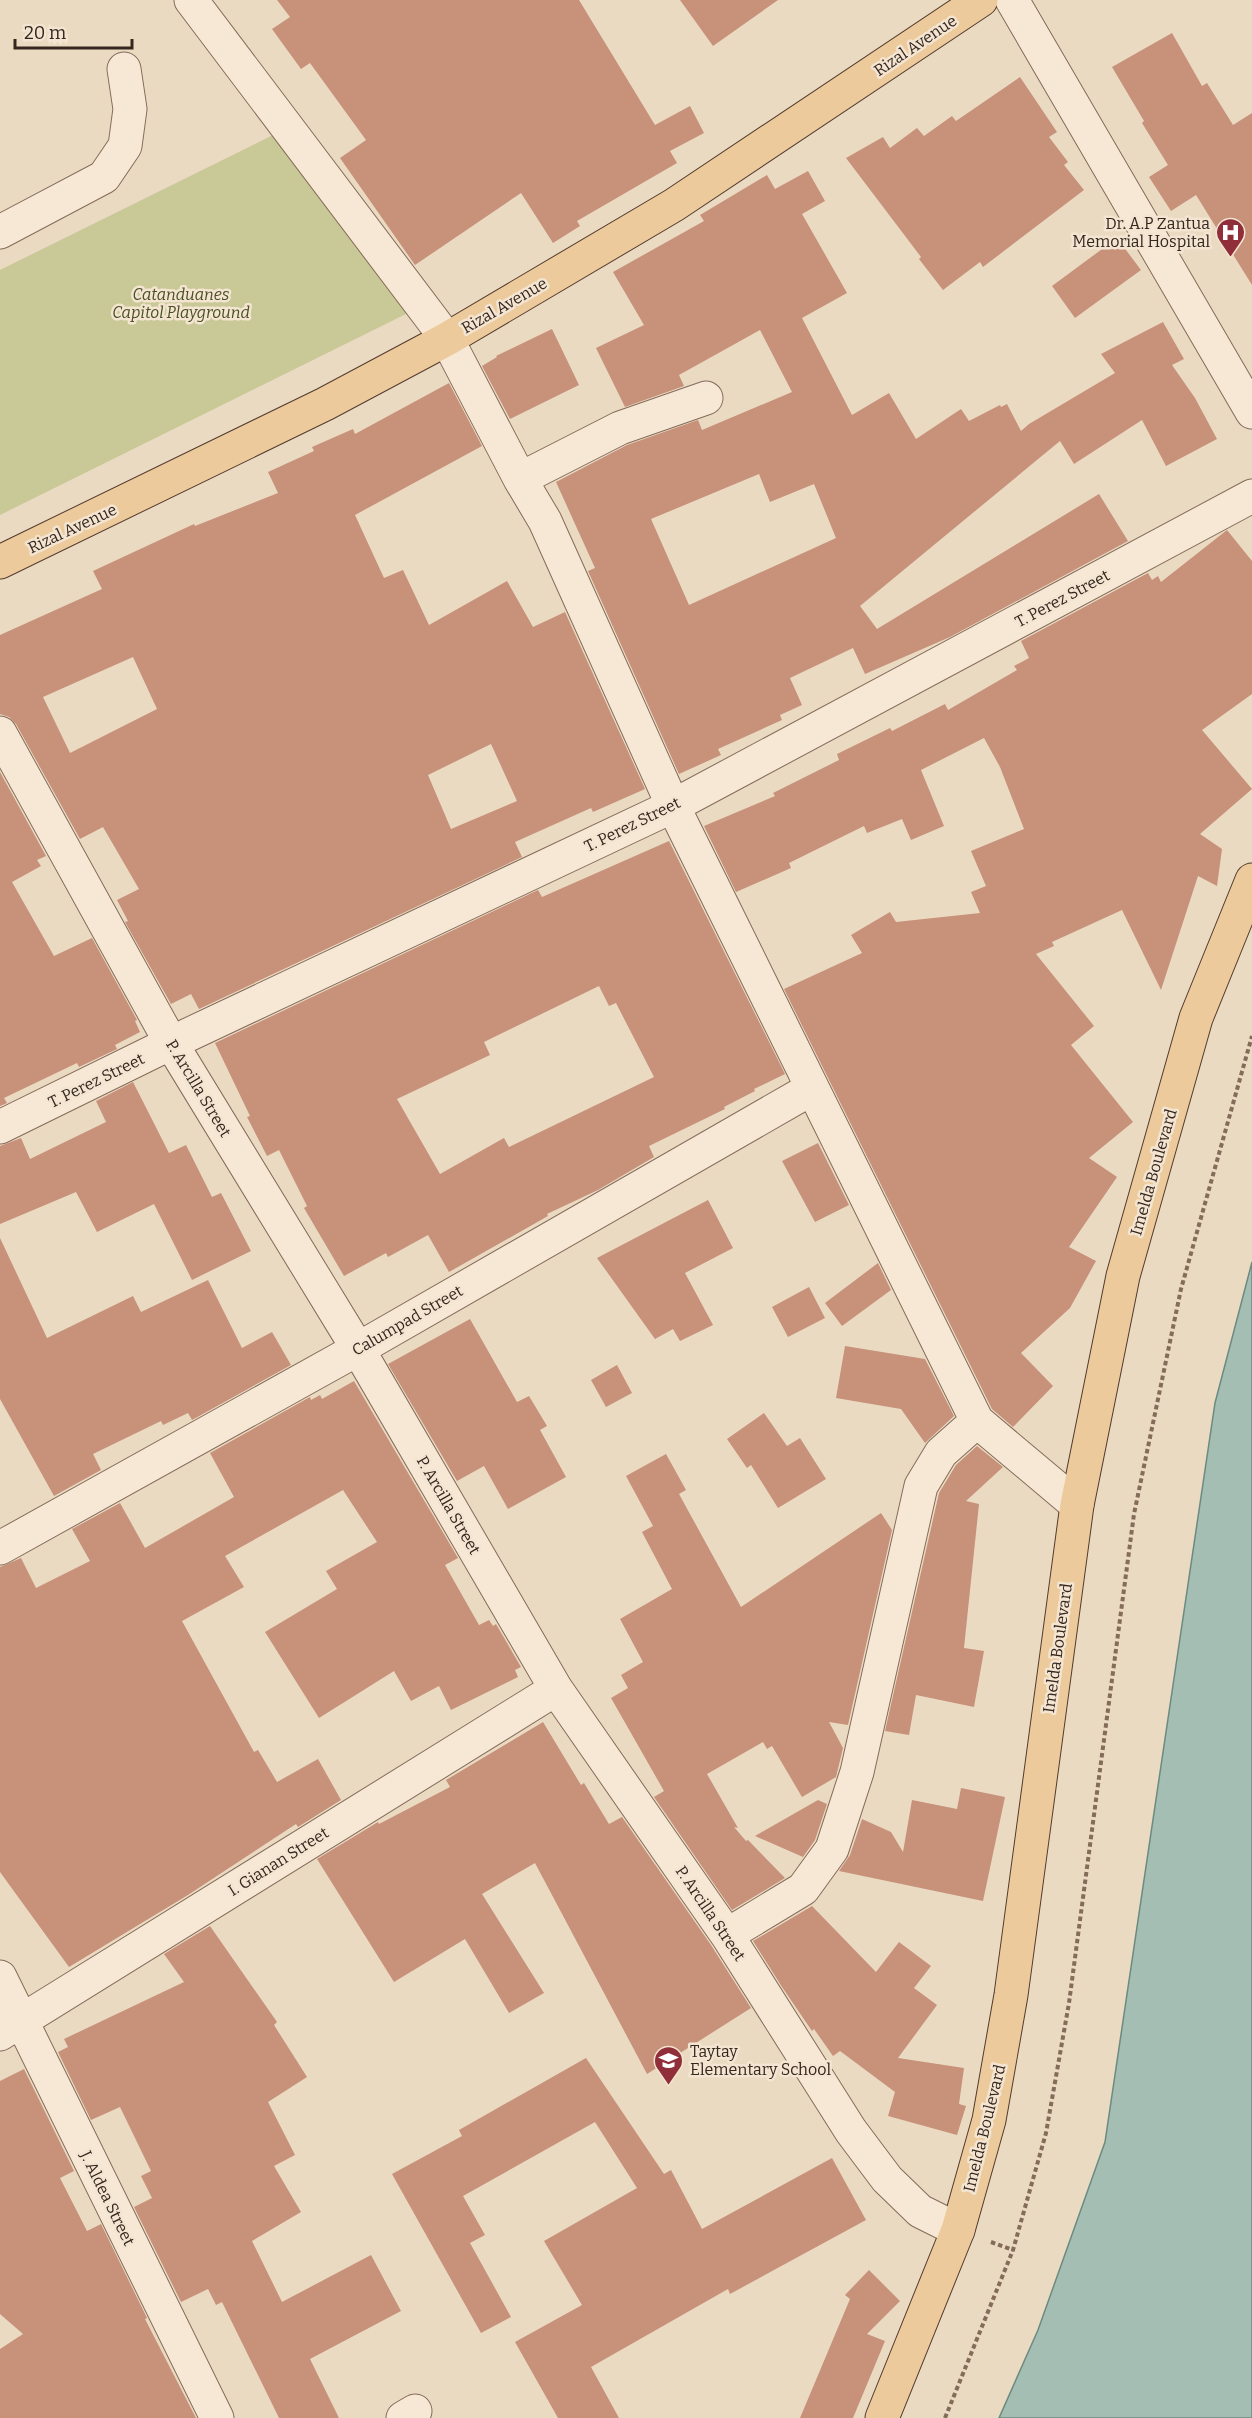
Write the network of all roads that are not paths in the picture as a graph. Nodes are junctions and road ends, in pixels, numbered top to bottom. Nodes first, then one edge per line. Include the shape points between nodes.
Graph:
1 (191, 0) edge
2 (981, 0) edge
3 (1012, 0) edge
4 (124, 69) dead end
5 (0, 232) edge
6 (447, 339) junction
7 (706, 398) dead end
8 (1252, 412) edge
9 (520, 479) junction
10 (1252, 496) edge
11 (0, 562) edge
12 (0, 733) edge
13 (673, 806) junction
14 (1252, 880) edge
15 (171, 1043) junction
16 (811, 1089) junction
17 (0, 1127) edge
18 (358, 1348) junction
19 (977, 1421) junction
20 (1077, 1505) junction
21 (0, 1548) edge
22 (556, 1689) junction
23 (727, 1935) junction
24 (0, 1977) edge
25 (10, 2028) edge
26 (958, 2230) junction
27 (217, 2418) edge
28 (882, 2418) edge

1 - 6 street
2 - 6 main road, Rizal Avenue via 674,205
3 - 8 street
4 - 5 street via 130,109 125,147 104,177
6 - 9 street
6 - 11 main road, Rizal Avenue via 325,404
7 - 9 street via 620,428
9 - 13 street via 545,521
10 - 13 street, T. Perez Street
12 - 15 street, P. Arcilla Street
13 - 15 street, T. Perez Street
13 - 16 street
14 - 20 main road, Imelda Boulevard via 1196,1018 1158,1152 1124,1276
15 - 17 street, T. Perez Street
15 - 18 street, P. Arcilla Street
16 - 18 street, Calumpad Street
16 - 19 street
18 - 21 street, Calumpad Street
18 - 22 street, P. Arcilla Street
19 - 20 street
19 - 23 street via 941,1453 921,1486 857,1772 832,1849 803,1890
20 - 26 main road, Imelda Boulevard via 1001,2059 989,2120
22 - 23 street, P. Arcilla Street
22 - 25 street, I. Gianan Street
23 - 26 street, P. Arcilla Street via 851,2131 887,2179 920,2211
24 - 25 street, J. Aldea Street
25 - 27 street, J. Aldea Street
26 - 28 main road, Imelda Boulevard

